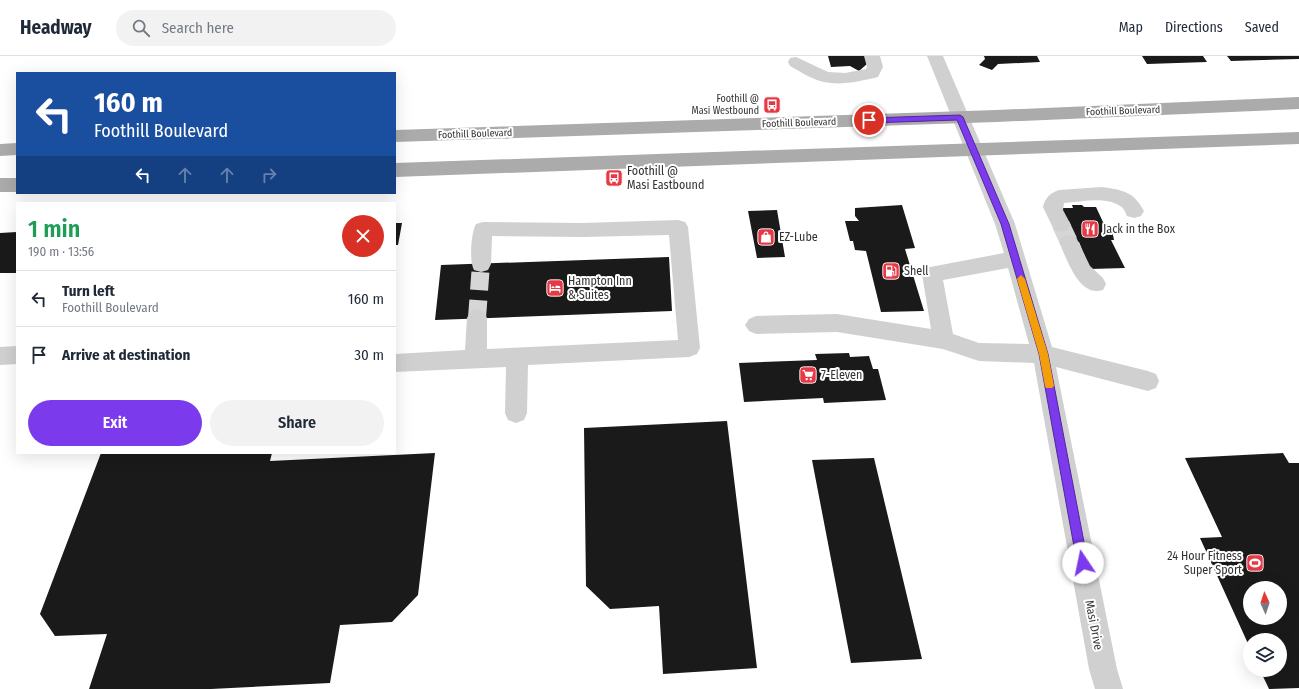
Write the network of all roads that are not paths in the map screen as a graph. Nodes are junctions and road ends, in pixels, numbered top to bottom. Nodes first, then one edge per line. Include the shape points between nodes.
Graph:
1 (872, 56) edge
2 (935, 56) edge
3 (796, 62) dead end
4 (1299, 103) edge
5 (960, 117) junction
6 (396, 136) edge
7 (1299, 138) edge
8 (16, 149) edge
9 (0, 150) edge
10 (974, 150) junction
11 (396, 170) edge
12 (16, 185) edge
13 (0, 186) edge
14 (1134, 210) dead end
15 (1060, 225) tunnel mouth
16 (1069, 242) tunnel mouth
17 (1015, 259) junction
18 (481, 264) tunnel mouth
19 (1096, 284) dead end
20 (477, 318) tunnel mouth
21 (756, 325) dead end
22 (943, 340) junction
23 (1043, 354) junction
24 (16, 355) edge
25 (0, 356) edge
26 (517, 357) junction
27 (476, 359) junction
28 (396, 363) edge
29 (1148, 381) dead end
30 (516, 413) dead end
31 (1109, 689) edge

1 - 3 street via 875,67 872,73 835,78 820,76
2 - 5 street, Masi Drive
4 - 5 main road, Foothill Boulevard
5 - 6 main road, Foothill Boulevard
5 - 10 street, Masi Drive
7 - 10 main road
8 - 9 main road
10 - 11 main road
10 - 17 street, Masi Drive via 1005,224
12 - 13 main road
14 - 15 street via 1128,201 1106,194 1059,197 1053,202 1052,207
16 - 19 street via 1082,271
17 - 22 street via 932,274
17 - 23 street, Masi Drive
18 - 26 street via 483,229 582,230 678,227 690,348
20 - 27 street
21 - 22 street via 837,324
22 - 23 street via 979,352
23 - 29 street
23 - 31 street, Masi Drive via 1103,669
24 - 25 street
26 - 27 street
26 - 30 street
27 - 28 street

